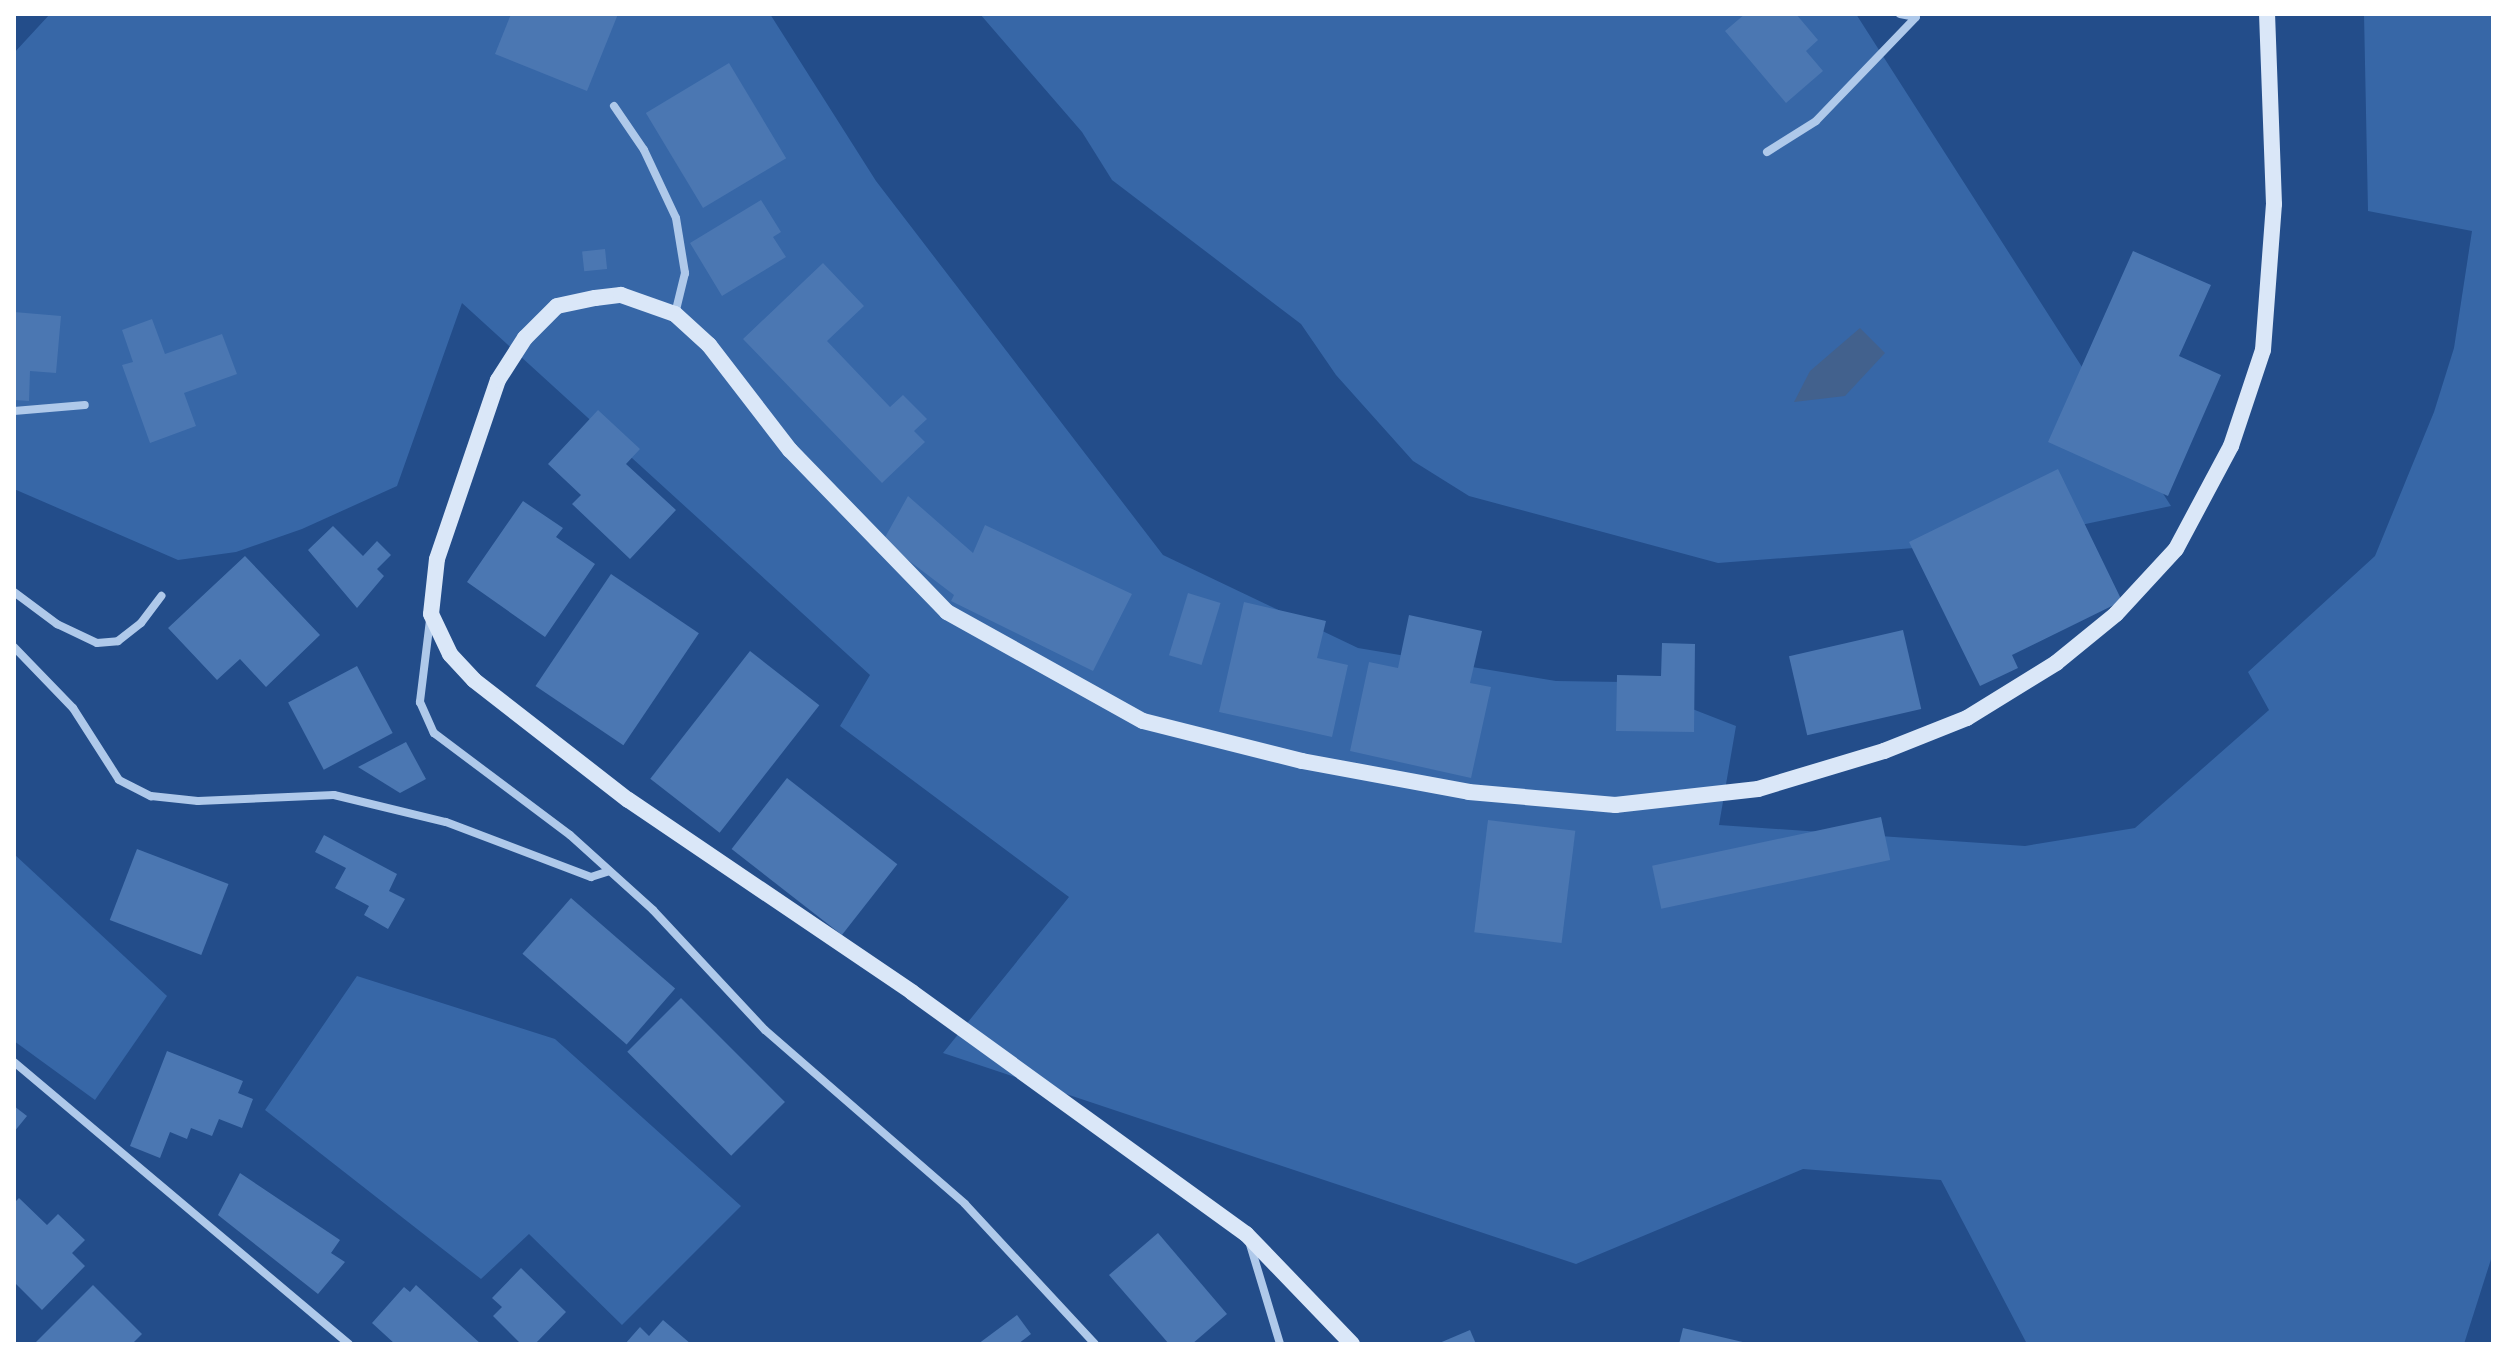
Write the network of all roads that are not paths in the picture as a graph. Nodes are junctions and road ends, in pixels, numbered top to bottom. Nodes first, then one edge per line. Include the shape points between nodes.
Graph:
1 (1900, 14) edge
2 (2267, 14) edge
3 (1918, 15) edge
4 (614, 106) dead end
5 (1767, 152) dead end
6 (675, 314) junction
7 (85, 405) dead end
8 (14, 411) edge
9 (14, 592) edge
10 (161, 596) dead end
11 (431, 614) junction
12 (14, 647) edge
13 (609, 871) junction
14 (14, 1062) edge
15 (1246, 1234) junction
16 (349, 1344) edge
17 (1095, 1344) edge
18 (1280, 1344) edge
19 (1352, 1344) edge

1 - 3 street
2 - 6 street via 2274,204 2263,350 2231,446 2176,549 2116,614 2056,663 1967,718 1884,751 1758,789 1615,805 1469,792 1302,761 1143,721 947,612 790,450 709,345
3 - 5 street via 1816,121
4 - 6 street via 644,150 676,218 685,273
6 - 11 street via 621,295 595,298 557,306 525,338 498,380 454,498 437,559
7 - 8 street
9 - 10 street via 57,624 97,643 118,641
11 - 13 street via 420,702 434,733
11 - 15 street via 450,654 474,680 628,800 949,1018
12 - 13 street via 73,708 119,780 151,796 198,801 334,795 446,822 591,877
13 - 17 street via 765,1030 965,1204
14 - 16 street
15 - 18 street
15 - 19 street

